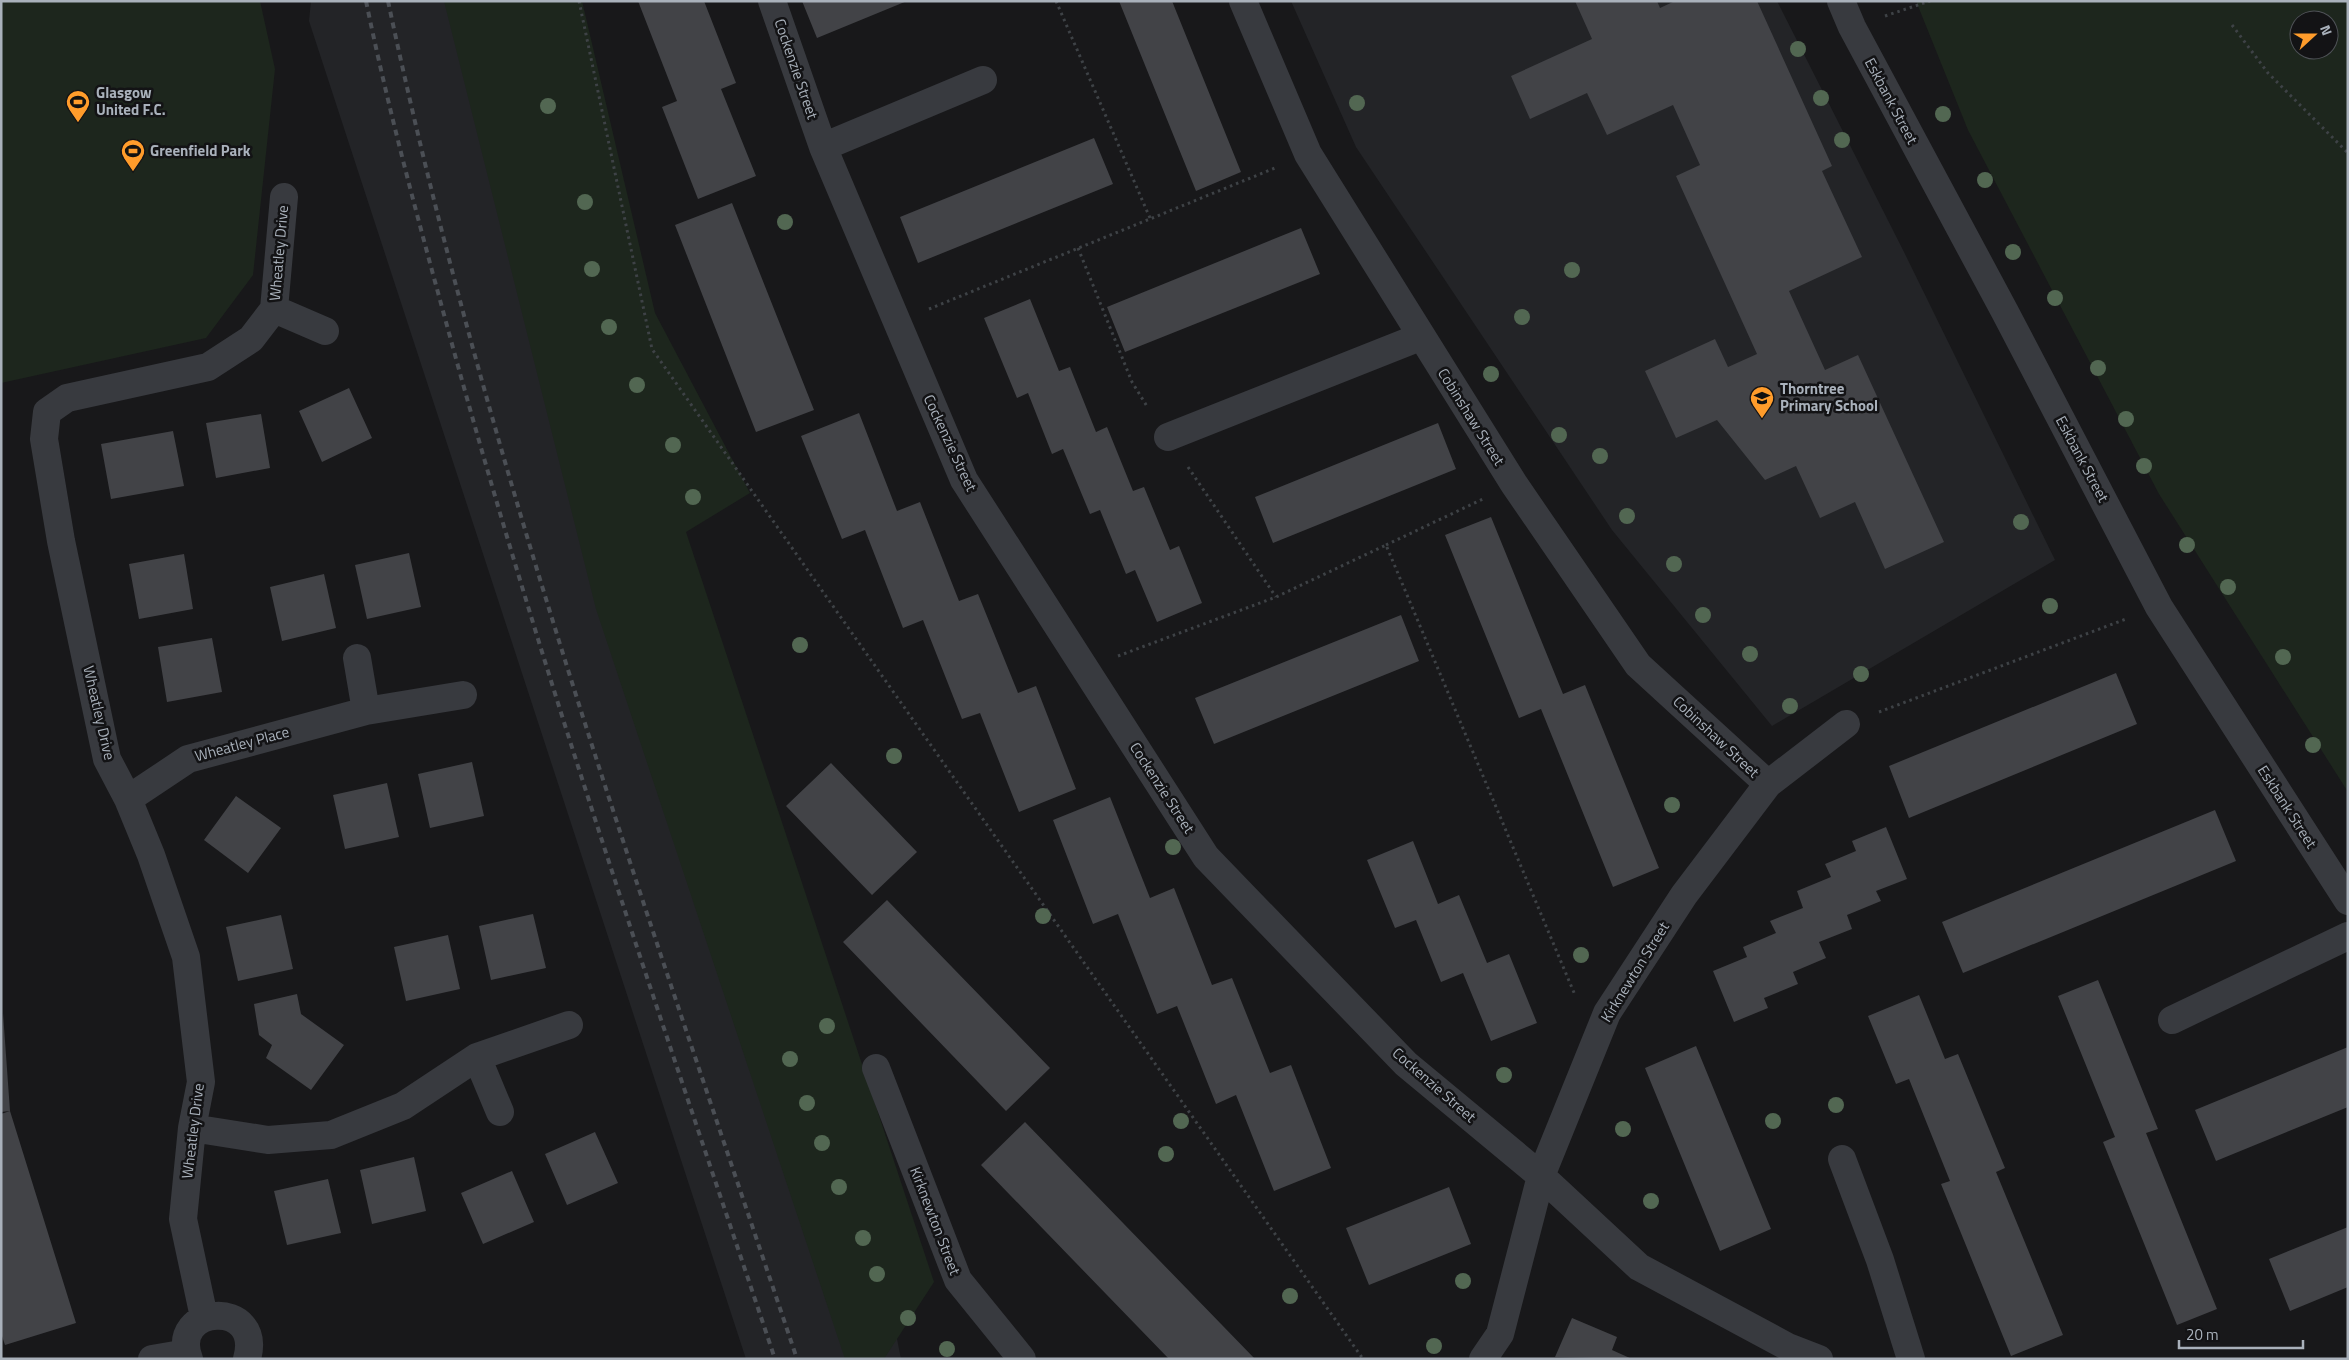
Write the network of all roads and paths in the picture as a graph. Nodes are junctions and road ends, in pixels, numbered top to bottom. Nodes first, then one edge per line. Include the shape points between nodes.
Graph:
1 (580, 1) edge
2 (772, 1) edge
3 (1056, 1) edge
4 (1243, 1) edge
5 (1841, 1) edge
6 (1930, 1) edge
7 (2232, 25) dead end
8 (1852, 27) junction
9 (983, 80) dead end
10 (823, 147) junction
11 (2348, 153) edge
12 (1308, 154) junction
13 (284, 197) dead end
14 (1150, 218) junction
15 (274, 309) junction
16 (897, 322) junction
17 (324, 331) dead end
18 (1420, 337) junction
19 (1168, 437) dead end
20 (1514, 484) junction
21 (1386, 545) junction
22 (2159, 607) junction
23 (357, 658) dead end
24 (1085, 668) junction
25 (463, 695) dead end
26 (366, 711) junction
27 (1846, 724) joint
28 (1768, 784) junction
29 (128, 799) junction
30 (2348, 901) edge
31 (2348, 936) edge
32 (2172, 1020) dead end
33 (569, 1024) dead end
34 (1595, 1042) junction
35 (477, 1057) junction
36 (876, 1068) dead end
37 (500, 1112) dead end
38 (192, 1128) junction
39 (1842, 1159) dead end
40 (1541, 1176) junction
41 (204, 1317) junction
42 (188, 1356) edge
43 (152, 1359) edge
44 (247, 1359) edge
45 (1022, 1359) edge
46 (1363, 1359) edge
47 (1484, 1359) edge
48 (1819, 1359) edge
49 (1912, 1359) edge

1 - 46 path via 652,349
2 - 10 street, Cockenzie Street
3 - 14 path
4 - 12 street, Cobinshaw Street
5 - 8 street, Eskbank Street
6 - 8 path
7 - 11 path via 2268,73
8 - 22 street, Eskbank Street via 2010,320
9 - 10 street
10 - 16 street, Cockenzie Street
12 - 14 path
12 - 18 street, Cobinshaw Street
13 - 15 street, Wheatley Drive
14 - 16 path
15 - 17 street, Wheatley Drive
15 - 29 street, Wheatley Drive via 251,339 208,367 67,398 47,412 44,439 61,541 107,759
16 - 24 street, Cockenzie Street via 964,480
18 - 19 street
18 - 20 street, Cobinshaw Street
20 - 21 path
20 - 28 street, Cobinshaw Street via 1638,665
21 - 24 path via 1276,597
21 - 34 path
22 - 27 path
22 - 30 street, Eskbank Street
23 - 26 street
24 - 40 street, Cockenzie Street via 1206,857 1406,1064
25 - 26 street, Wheatley Place
26 - 29 street, Wheatley Place via 188,758
27 - 28 street, Kirknewton Street
28 - 34 street, Kirknewton Street via 1684,895 1607,1013
29 - 38 street, Wheatley Drive via 186,957 201,1082
31 - 32 street
33 - 35 street
34 - 40 street, Kirknewton Street
35 - 37 street
35 - 38 street via 403,1106 331,1135 268,1140
36 - 45 street, Kirknewton Street via 958,1280
38 - 41 street, Wheatley Drive via 183,1219
39 - 49 street via 1880,1260
40 - 47 street, Kirknewton Street via 1500,1334
40 - 48 street, Cockenzie Street via 1639,1267 1788,1347
41 - 42 street via 190,1332 186,1342
41 - 44 street via 226,1315 236,1320 248,1338 250,1349
42 - 43 street

